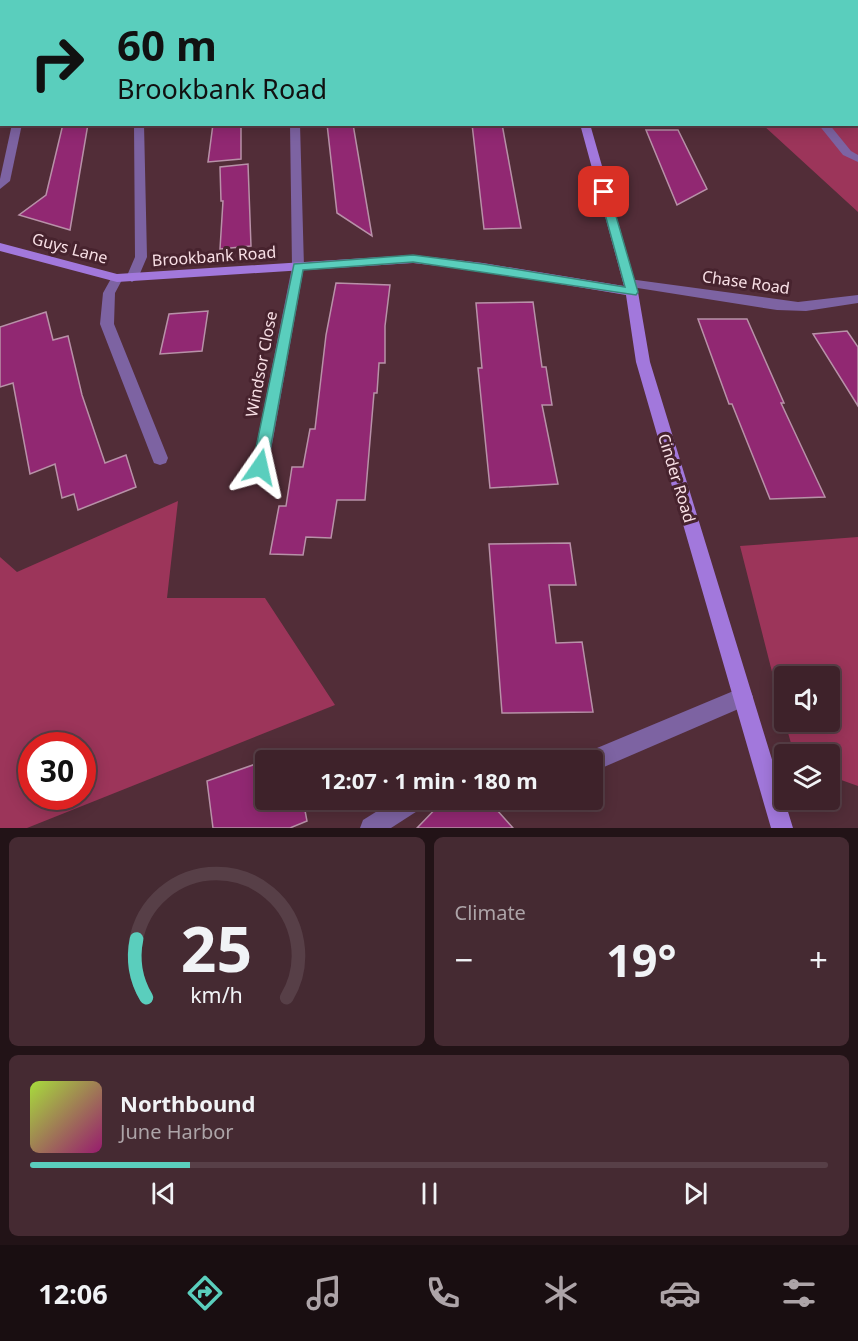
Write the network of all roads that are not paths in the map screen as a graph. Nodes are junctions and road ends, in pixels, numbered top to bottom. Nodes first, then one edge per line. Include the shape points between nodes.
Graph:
1 (17, 126) edge
2 (139, 126) edge
3 (295, 126) edge
4 (586, 126) edge
5 (825, 126) edge
6 (858, 159) edge
7 (0, 186) edge
8 (0, 247) edge
9 (298, 267) junction
10 (124, 278) junction
11 (631, 288) junction
12 (858, 299) edge
13 (160, 458) dead end
14 (260, 467) dead end
15 (743, 698) junction
16 (603, 756) edge
17 (399, 810) edge
18 (371, 828) edge
19 (782, 828) edge

1 - 7 street via 5,181
2 - 10 street, Brookbank Road via 141,257
3 - 9 street, Windsor Close
4 - 11 main road, Cinder Road
5 - 6 street via 847,153
8 - 10 main road, Guys Lane
9 - 10 main road, Brookbank Road
9 - 11 main road, Brookbank Road via 413,259
9 - 14 street, Windsor Close
10 - 13 street via 109,293 107,324
11 - 12 street, Chase Road via 662,284 728,299 800,307
11 - 15 main road, Cinder Road via 642,362
15 - 16 street
15 - 19 main road, Cinder Road
17 - 18 street

